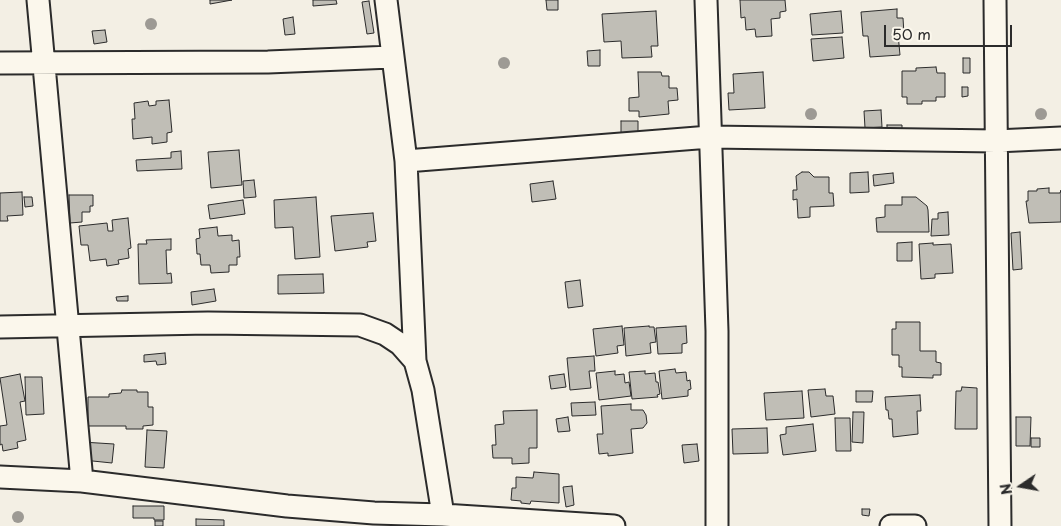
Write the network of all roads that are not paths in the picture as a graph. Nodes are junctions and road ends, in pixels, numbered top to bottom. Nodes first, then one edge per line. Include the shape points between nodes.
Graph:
1 (38, 0) edge
2 (386, 0) edge
3 (706, 0) edge
4 (995, 0) edge
5 (392, 57) junction
6 (43, 62) junction
7 (0, 63) edge
8 (710, 137) junction
9 (1061, 138) edge
10 (996, 141) junction
11 (406, 162) junction
12 (67, 326) junction
13 (0, 327) edge
14 (416, 361) junction
15 (0, 477) edge
16 (82, 481) junction
17 (443, 515) junction
18 (614, 526) edge
19 (717, 526) edge
20 (891, 526) edge
21 (915, 526) edge
22 (1000, 526) edge

1 - 6 street
2 - 5 street
3 - 8 street
4 - 10 street
5 - 6 street via 268,62
5 - 11 street
6 - 7 street
6 - 12 street
8 - 10 street
8 - 11 street
8 - 19 street via 717,331
9 - 10 street
10 - 22 street
11 - 14 street
12 - 13 street
12 - 14 street via 208,323 360,326 386,334
12 - 16 street
14 - 17 street
15 - 16 street
16 - 17 street via 287,506
17 - 18 street
20 - 21 street

